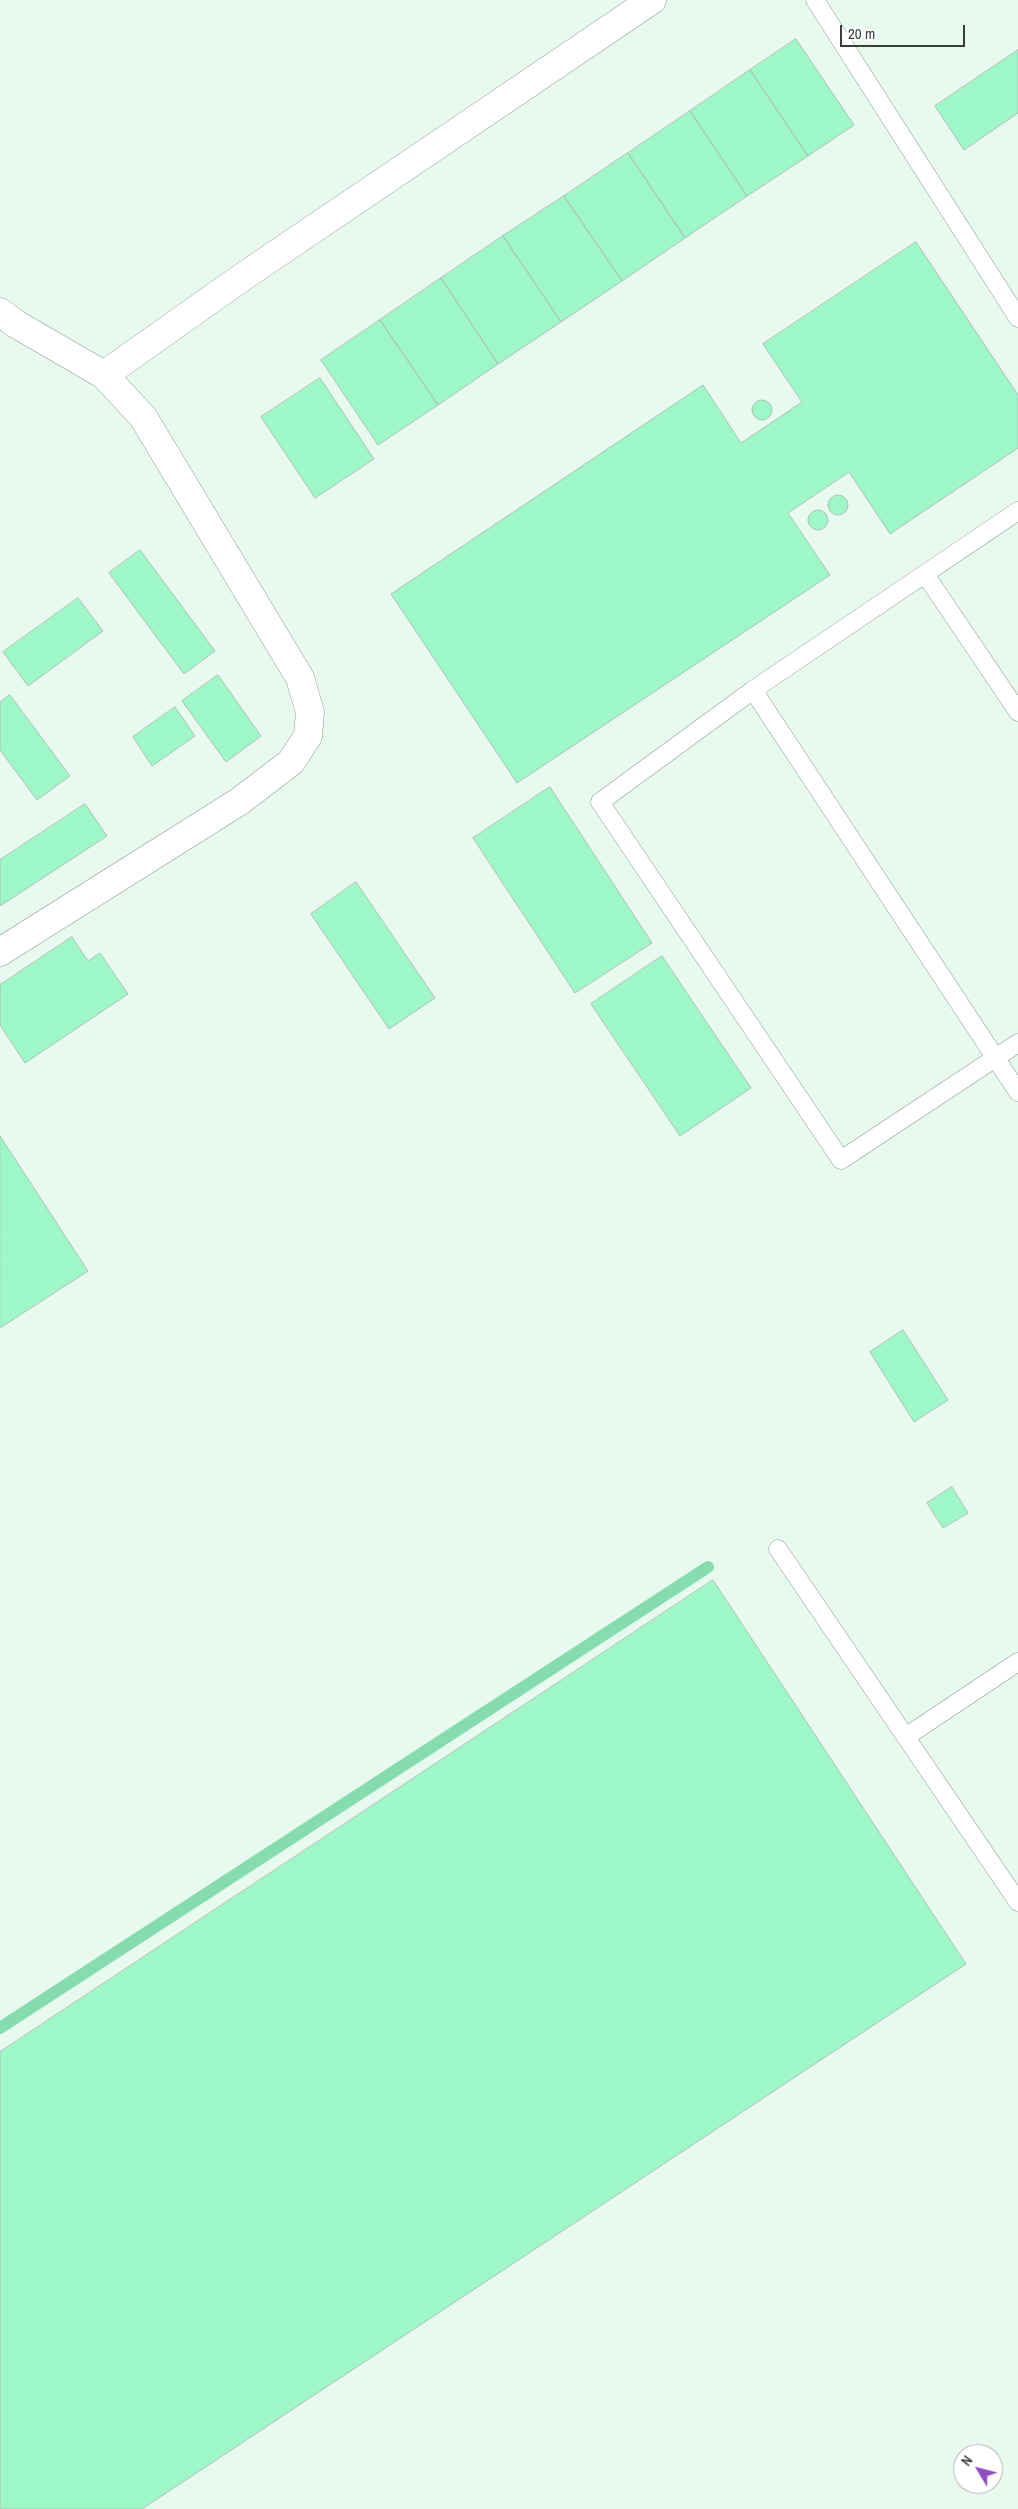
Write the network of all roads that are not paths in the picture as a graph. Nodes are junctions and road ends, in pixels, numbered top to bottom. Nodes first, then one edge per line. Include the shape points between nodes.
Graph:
1 (652, 0) edge
2 (815, 0) edge
3 (0, 312) edge
4 (1018, 318) edge
5 (104, 374) junction
6 (1018, 511) edge
7 (925, 574) junction
8 (753, 690) junction
9 (1018, 712) edge
10 (0, 952) edge
11 (1018, 1043) edge
12 (996, 1058) junction
13 (1018, 1092) edge
14 (778, 1549) dead end
15 (1018, 1662) edge
16 (907, 1736) junction
17 (1018, 1902) edge

1 - 5 street
2 - 4 lane
3 - 5 street
5 - 10 street via 143,416 300,678 310,712 308,736 291,762 240,801
6 - 7 lane
7 - 8 lane
7 - 9 lane
8 - 12 lane
8 - 12 lane via 600,802 841,1160
11 - 12 lane
12 - 13 lane
14 - 16 lane
15 - 16 lane
16 - 17 lane

